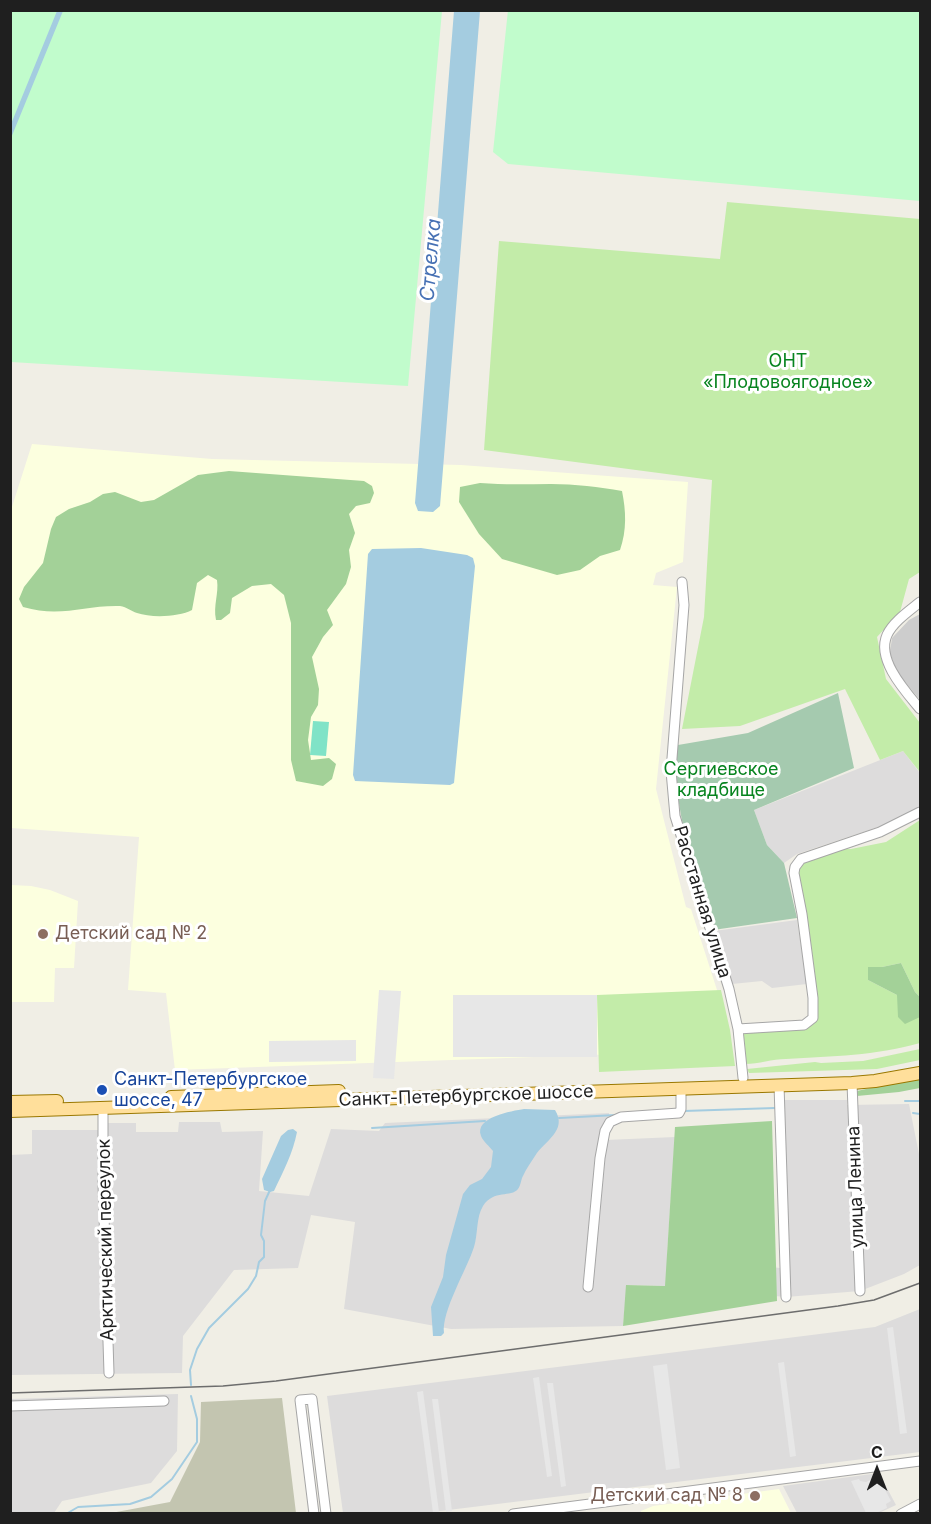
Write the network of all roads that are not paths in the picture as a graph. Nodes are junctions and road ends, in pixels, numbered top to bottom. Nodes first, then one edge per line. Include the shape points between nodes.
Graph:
1 (682, 582) dead end
2 (920, 602) edge
3 (921, 709) edge
4 (921, 812) edge
5 (738, 1029) junction
6 (921, 1065) edge
7 (921, 1073) edge
8 (743, 1078) junction
9 (852, 1083) junction
10 (779, 1085) junction
11 (681, 1089) junction
12 (10, 1102) edge
13 (103, 1107) junction
14 (10, 1111) edge
15 (588, 1287) dead end
16 (860, 1291) dead end
17 (786, 1297) dead end
18 (109, 1373) dead end
19 (164, 1401) dead end
20 (10, 1406) edge
21 (921, 1461) edge
22 (921, 1504) edge
23 (314, 1514) edge
24 (326, 1514) edge
25 (513, 1514) edge
26 (901, 1514) edge

1 - 5 street, Расстанная улица via 684,605 672,797
2 - 3 street via 887,635 884,648 902,688
4 - 5 street via 797,863 795,878 813,1018 804,1025
5 - 8 street, Расстанная улица
6 - 8 main road, Санкт-Петербургское шоссе via 871,1074
7 - 9 main road, Санкт-Петербургское шоссе
8 - 12 main road, Санкт-Петербургское шоссе
9 - 10 main road, Санкт-Петербургское шоссе
9 - 16 street, улица Ленина
10 - 11 main road, Санкт-Петербургское шоссе
10 - 17 street
11 - 13 main road, Санкт-Петербургское шоссе
11 - 15 street via 679,1113 621,1117 610,1122 604,1131
13 - 14 main road, Санкт-Петербургское шоссе
13 - 18 street, Арктический переулок
19 - 20 street
21 - 25 street
22 - 26 street
23 - 24 street via 300,1400 312,1399

